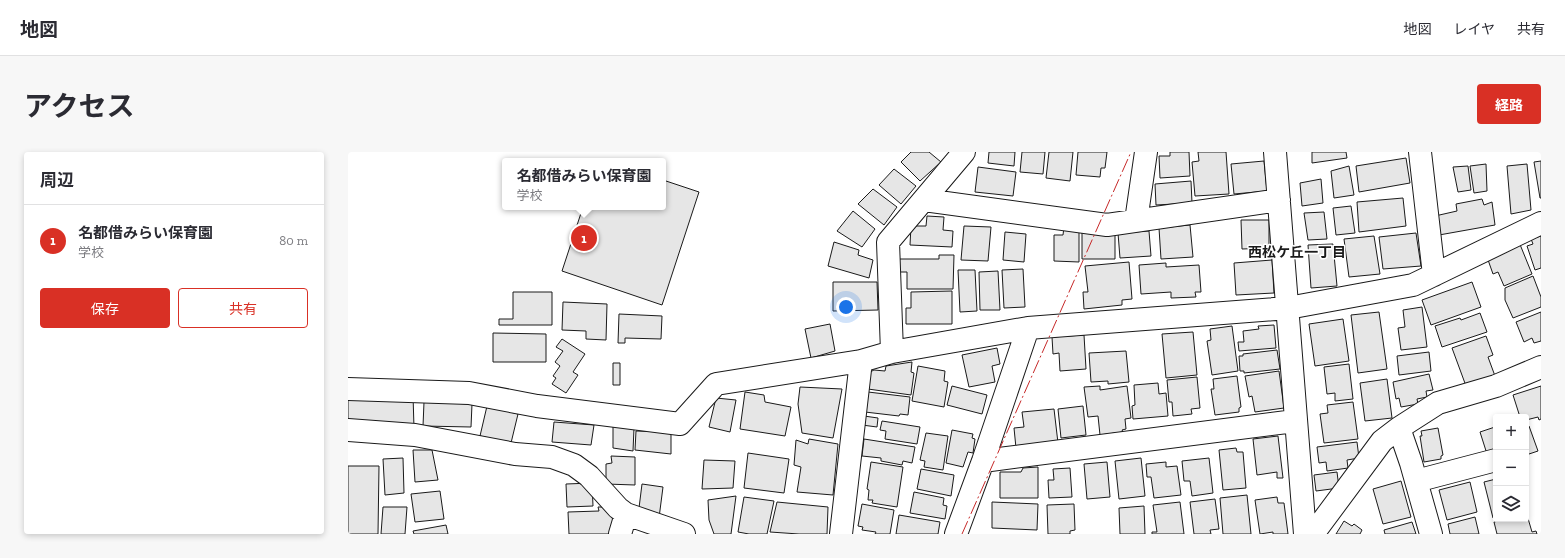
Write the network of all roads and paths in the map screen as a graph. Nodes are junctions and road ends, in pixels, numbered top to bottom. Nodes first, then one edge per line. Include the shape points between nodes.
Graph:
1 (964, 152) edge
2 (1146, 152) edge
3 (1275, 152) edge
4 (1420, 152) edge
5 (924, 200) junction
6 (1279, 200) junction
7 (1136, 221) junction
8 (1541, 223) edge
9 (1434, 274) junction
10 (1288, 308) junction
11 (1028, 328) junction
12 (892, 352) junction
13 (861, 361) junction
14 (1541, 367) edge
15 (348, 390) edge
16 (1295, 421) junction
17 (1399, 428) junction
18 (348, 430) edge
19 (982, 461) junction
20 (1493, 461) edge
21 (1416, 482) junction
22 (626, 514) junction
23 (620, 534) edge
24 (684, 534) edge
25 (841, 534) edge
26 (957, 534) edge
27 (1305, 534) edge
28 (1313, 534) edge
29 (1431, 534) edge

1 - 5 street
2 - 7 street
3 - 6 street
4 - 9 street
5 - 7 street via 1107,225
5 - 12 street via 888,242
6 - 7 street
6 - 10 street
8 - 9 street
9 - 10 street via 1413,285
10 - 11 street
10 - 16 street
11 - 12 street
11 - 19 street
12 - 13 street
13 - 15 street via 716,384 680,424 537,406 469,392
13 - 25 street
14 - 17 street via 1496,386 1438,403
16 - 19 street
16 - 27 street
17 - 21 street
17 - 28 street via 1382,441
18 - 22 street via 415,435 515,454 552,457 574,464
19 - 26 street
20 - 21 street
21 - 29 street
22 - 23 street
22 - 24 street

